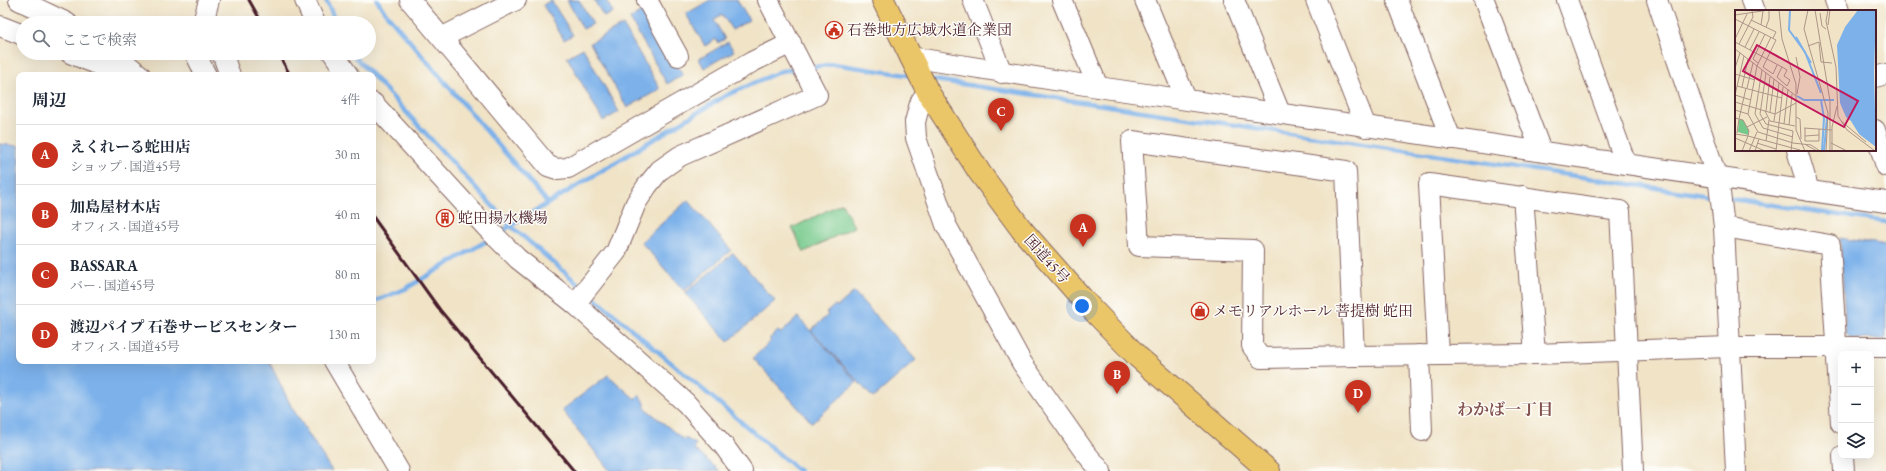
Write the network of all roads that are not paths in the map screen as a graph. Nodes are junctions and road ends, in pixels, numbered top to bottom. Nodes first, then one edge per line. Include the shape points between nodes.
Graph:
1 (19, 0) edge
2 (305, 0) edge
3 (410, 0) edge
4 (516, 0) edge
5 (647, 0) edge
6 (768, 0) edge
7 (883, 0) edge
8 (973, 0) edge
9 (1062, 0) edge
10 (1145, 0) edge
11 (1234, 0) edge
12 (1316, 0) edge
13 (1397, 0) edge
14 (1484, 0) edge
15 (1567, 0) edge
16 (1657, 0) edge
17 (1751, 0) edge
18 (1835, 0) edge
19 (1755, 10) edge
20 (1838, 10) edge
21 (52, 16) edge
22 (312, 16) edge
23 (0, 26) edge
24 (16, 32) edge
25 (443, 37) junction
26 (790, 43) junction
27 (678, 56) dead end
28 (87, 60) edge
29 (122, 60) edge
30 (198, 60) edge
31 (225, 60) edge
32 (338, 60) edge
33 (912, 62) junction
34 (116, 72) edge
35 (136, 72) edge
36 (204, 72) edge
37 (229, 72) edge
38 (346, 72) edge
39 (1002, 73) junction
40 (1886, 74) edge
41 (1876, 77) edge
42 (1098, 87) junction
43 (927, 90) junction
44 (1186, 99) junction
45 (376, 106) edge
46 (1280, 113) junction
47 (1366, 127) junction
48 (1876, 133) edge
49 (1451, 139) junction
50 (1541, 151) junction
51 (1797, 151) edge
52 (1626, 164) junction
53 (1886, 166) edge
54 (1718, 181) junction
55 (1810, 191) junction
56 (1523, 196) junction
57 (1886, 202) edge
58 (1723, 220) junction
59 (575, 304) junction
60 (1729, 347) junction
61 (1837, 347) junction
62 (1886, 347) edge
63 (1626, 350) junction
64 (1535, 354) junction
65 (1428, 355) junction
66 (1354, 356) junction
67 (336, 364) edge
68 (1839, 387) edge
69 (1422, 431) dead end
70 (1843, 459) edge
71 (399, 471) edge
72 (742, 471) edge
73 (1101, 471) edge
74 (1269, 471) edge
75 (1633, 471) edge
76 (1736, 471) edge
77 (1844, 471) edge

1 - 21 street
2 - 22 street
3 - 25 street
4 - 25 street
5 - 27 street
6 - 26 street
7 - 33 highway, 国道45号
8 - 39 street
9 - 42 street
10 - 44 street
11 - 46 street
12 - 47 street
13 - 49 street
14 - 50 street
15 - 52 street
16 - 54 street
17 - 19 street
18 - 20 street
23 - 24 street
25 - 26 street via 548,166 557,169 568,168 752,62
26 - 59 street via 817,95 680,156 660,170 636,203 616,252
28 - 34 street
29 - 35 street
30 - 36 street
31 - 37 street
32 - 38 street
33 - 39 street
33 - 43 highway, 国道45号
39 - 42 street
40 - 41 street
42 - 44 street
43 - 73 street via 915,122 916,138 946,225 1022,362 1084,451
43 - 74 highway, 国道45号 via 980,173 1022,230 1087,304 1138,357
44 - 46 street
45 - 59 street via 518,259
46 - 47 street
47 - 49 street
48 - 53 street
49 - 50 street
50 - 52 street
51 - 55 street
52 - 54 street
54 - 55 street
54 - 58 street
55 - 57 street
56 - 63 street via 1620,211
56 - 64 street
56 - 65 street via 1429,184
58 - 60 street
58 - 61 street via 1830,245
59 - 72 street via 686,403
60 - 61 street
60 - 63 street
60 - 76 street
61 - 62 street
61 - 68 street
63 - 64 street
63 - 75 street
64 - 65 street
65 - 66 street
65 - 69 street
66 - 66 street via 1346,171 1132,141 1139,246 1253,250 1252,346 1261,358
67 - 71 street
70 - 77 street

